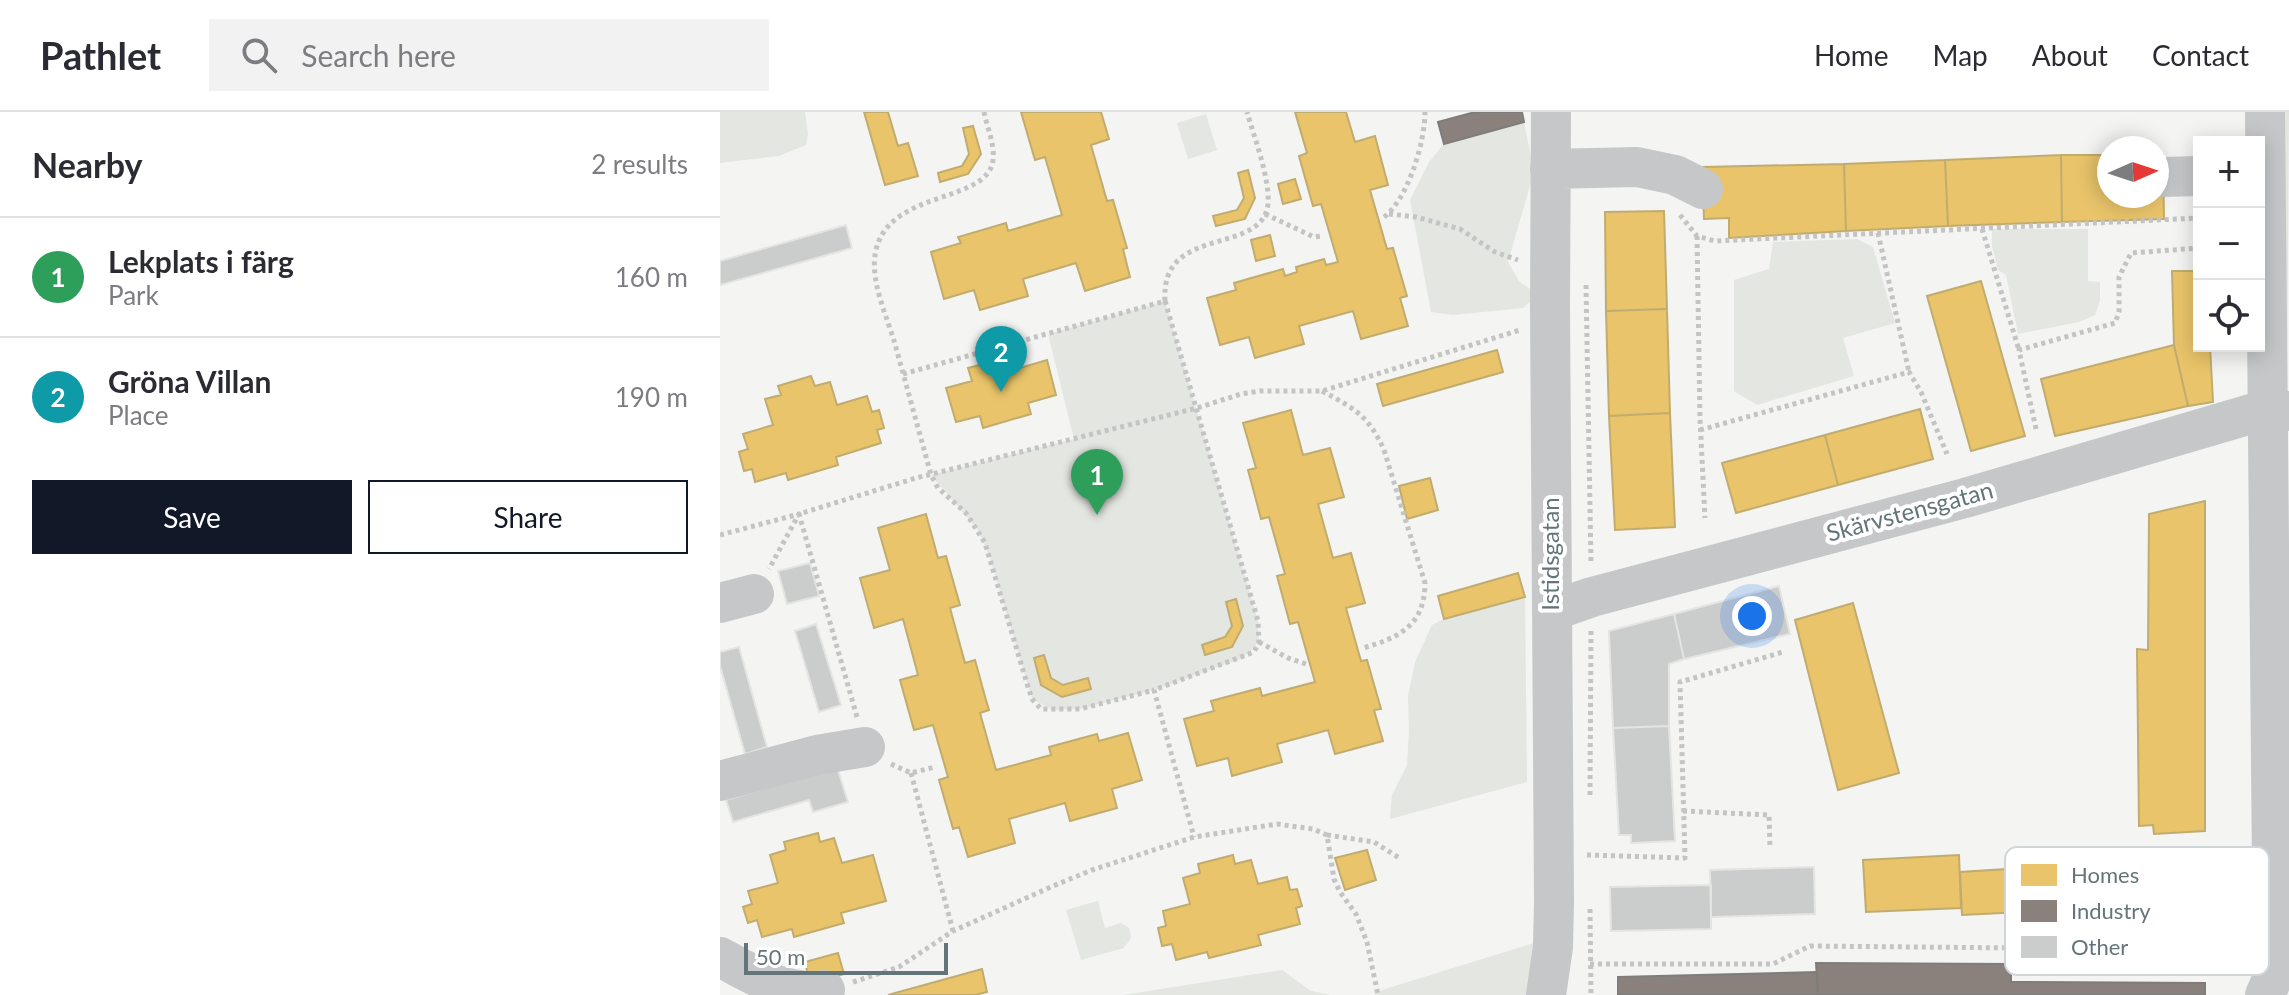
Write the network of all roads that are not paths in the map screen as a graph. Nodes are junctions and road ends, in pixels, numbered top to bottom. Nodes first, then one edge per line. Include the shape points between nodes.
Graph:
1 (1551, 112) edge
2 (2265, 112) edge
3 (2264, 136) edge
4 (1550, 169) junction
5 (1689, 199) road end
6 (2264, 208) edge
7 (2279, 410) edge
8 (1552, 611) junction
9 (865, 747) road end
10 (720, 781) edge
11 (720, 957) edge
12 (2255, 980) edge
13 (800, 991) edge
14 (1546, 995) edge

1 - 4 street, Istidsgatan
2 - 3 street
4 - 5 street via 1637,167 1675,175
4 - 8 street, Istidsgatan
6 - 7 street
7 - 8 street, Skärvstensgatan
7 - 12 street via 2273,977
8 - 14 street, Istidsgatan via 1578,850
9 - 10 street
11 - 13 street via 765,982

